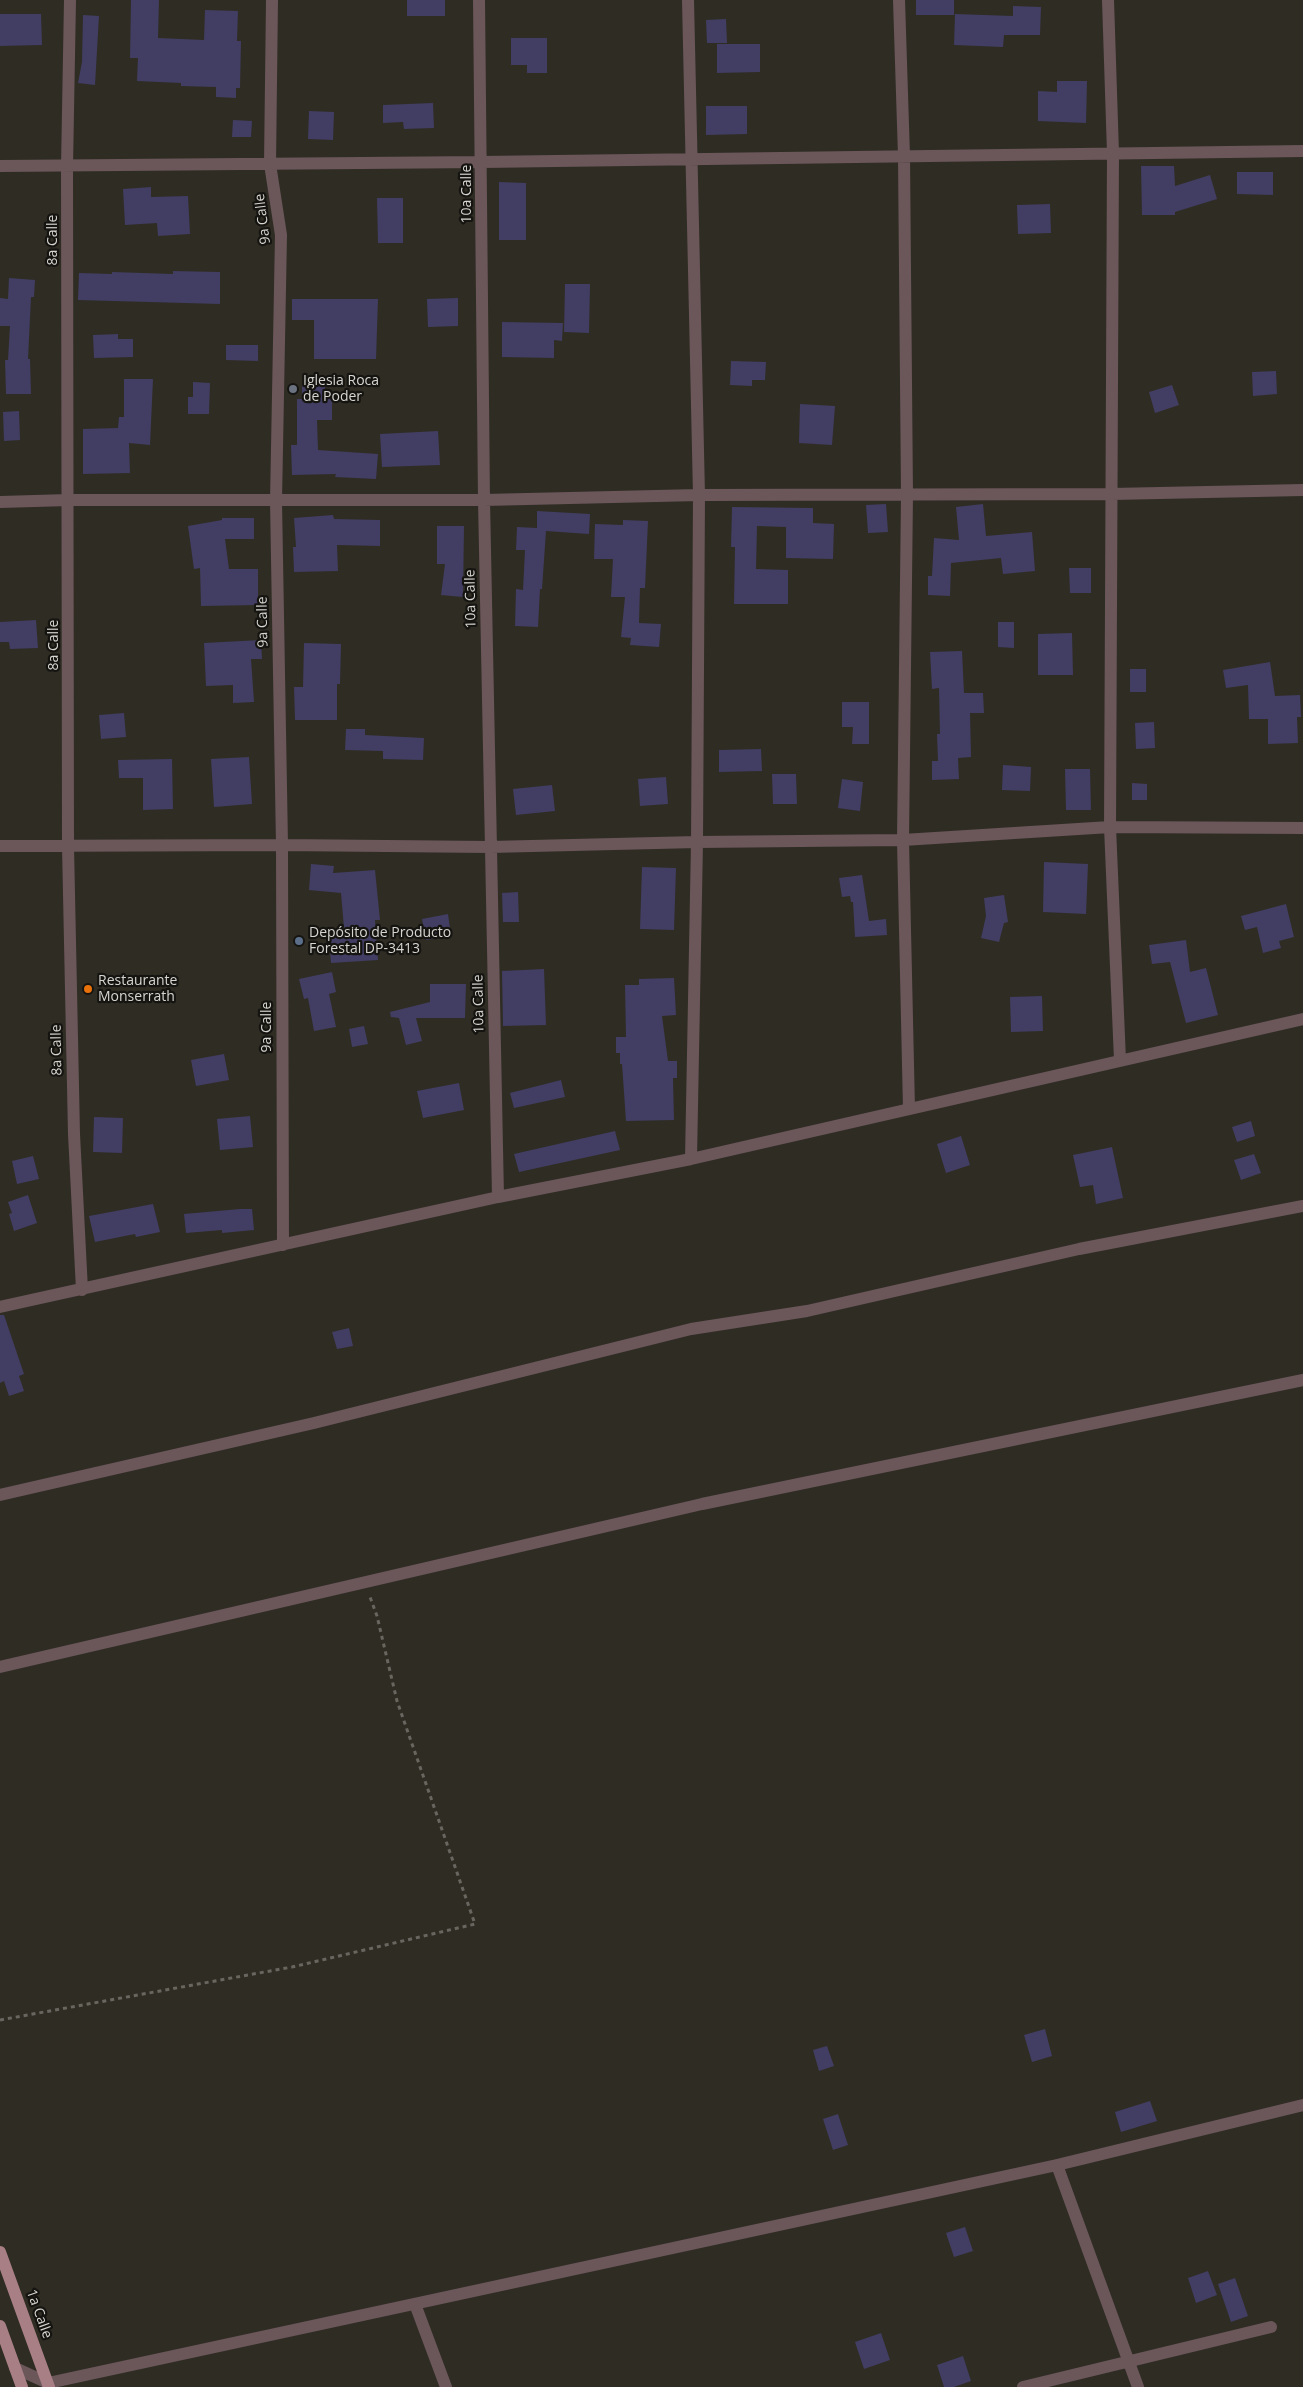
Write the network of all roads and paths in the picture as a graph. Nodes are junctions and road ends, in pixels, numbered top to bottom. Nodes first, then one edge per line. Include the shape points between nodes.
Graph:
1 (70, 0) edge
2 (272, 0) edge
3 (479, 0) edge
4 (688, 0) edge
5 (898, 0) edge
6 (1108, 0) edge
7 (1303, 151) edge
8 (1113, 153) junction
9 (904, 156) junction
10 (692, 159) junction
11 (482, 162) junction
12 (270, 164) junction
13 (0, 166) edge
14 (67, 167) junction
15 (1303, 490) edge
16 (907, 494) junction
17 (1112, 494) junction
18 (699, 495) junction
19 (69, 500) junction
20 (484, 500) junction
21 (276, 501) junction
22 (0, 502) edge
23 (1110, 827) junction
24 (1303, 828) edge
25 (903, 840) junction
26 (697, 842) junction
27 (282, 845) junction
28 (0, 846) edge
29 (68, 846) junction
30 (490, 847) junction
31 (1303, 1019) edge
32 (1120, 1060) junction
33 (909, 1109) junction
34 (691, 1159) junction
35 (498, 1197) junction
36 (1303, 1206) edge
37 (283, 1245) junction
38 (82, 1290) junction
39 (0, 1307) edge
40 (1303, 1380) edge
41 (0, 1495) edge
42 (364, 1582) junction
43 (0, 1668) edge
44 (0, 2020) edge
45 (1303, 2105) edge
46 (1058, 2165) junction
47 (0, 2252) edge
48 (415, 2304) junction
49 (0, 2326) edge
50 (1270, 2327) dead end
51 (1128, 2360) junction
52 (15, 2368) junction
53 (48, 2385) edge
54 (22, 2387) edge
55 (446, 2387) edge
56 (1023, 2387) edge
57 (1138, 2387) edge

1 - 14 street, 8a Calle
2 - 12 street, 9a Calle
3 - 11 street, 10a Calle
4 - 10 street
5 - 9 street
6 - 8 street
7 - 8 street
8 - 9 street
8 - 17 street
9 - 10 street
9 - 16 street
10 - 11 street
10 - 18 street
11 - 12 street
11 - 20 street, 10a Calle
12 - 14 street
12 - 21 street, 9a Calle via 281,235
13 - 14 street
14 - 19 street, 8a Calle
15 - 17 street
16 - 17 street
16 - 18 street
16 - 25 street
17 - 23 street
18 - 20 street
18 - 26 street
19 - 21 street
19 - 22 street
19 - 29 street, 8a Calle
20 - 21 street
20 - 30 street, 10a Calle
21 - 27 street, 9a Calle
23 - 24 street
23 - 25 street
23 - 32 street
25 - 26 street
25 - 33 street
26 - 30 street
26 - 34 street
27 - 29 street
27 - 30 street
27 - 37 street, 9a Calle
28 - 29 street
29 - 38 street, 8a Calle via 74,1134
30 - 35 street, 10a Calle
31 - 32 street
32 - 33 street
33 - 34 street
34 - 35 street
35 - 37 street
36 - 41 street via 1079,1249 807,1311 691,1329 314,1423
37 - 38 street
38 - 39 street
40 - 42 street via 702,1504
42 - 43 street
42 - 44 path via 377,1616 397,1701 475,1924 292,1967
45 - 46 street
46 - 48 street
46 - 51 street
47 - 53 main road, 1a Calle
48 - 53 street
48 - 55 street
49 - 52 main road
50 - 51 street
51 - 56 street
51 - 57 street
52 - 53 street
52 - 54 main road

